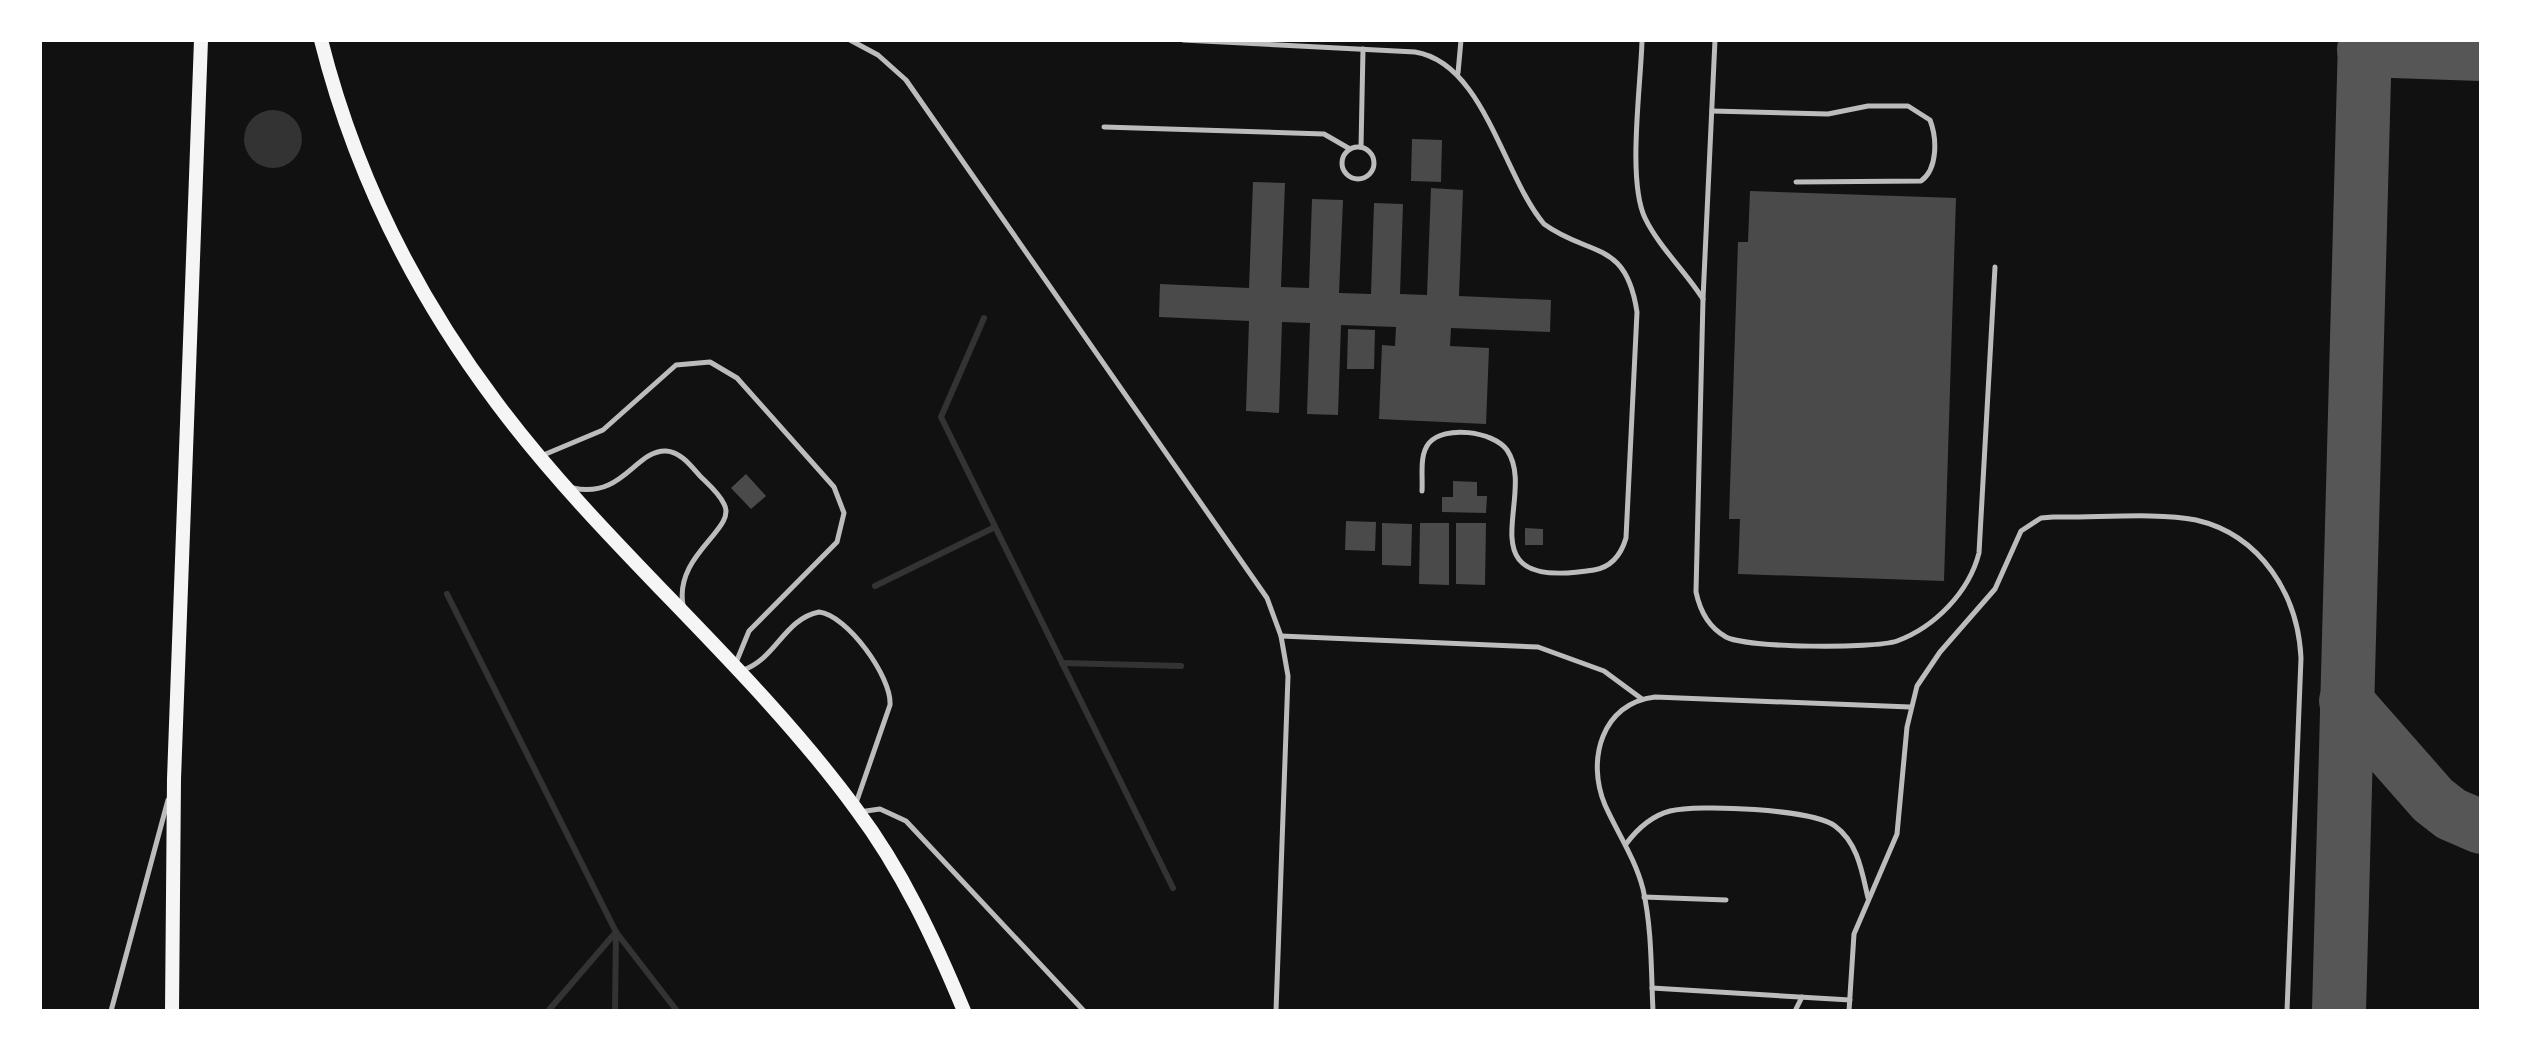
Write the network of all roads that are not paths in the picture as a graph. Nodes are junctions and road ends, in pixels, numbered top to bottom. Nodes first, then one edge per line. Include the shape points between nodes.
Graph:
1 (321, 40) edge
2 (850, 40) edge
3 (1183, 40) edge
4 (1461, 40) edge
5 (1642, 40) edge
6 (1715, 40) edge
7 (1270, 42) edge
8 (200, 48) edge
9 (1363, 49) junction
10 (1458, 74) junction
11 (1712, 111) junction
12 (1104, 127) dead end
13 (1361, 147) junction
14 (1350, 149) junction
15 (1796, 182) dead end
16 (1995, 267) dead end
17 (1703, 299) junction
18 (540, 457) junction
19 (566, 486) junction
20 (1422, 491) dead end
21 (684, 610) junction
22 (1281, 636) junction
23 (737, 668) junction
24 (1642, 699) junction
25 (1910, 707) junction
26 (174, 779) junction
27 (857, 809) junction
28 (1626, 844) junction
29 (1644, 897) junction
30 (1868, 898) junction
31 (1726, 900) dead end
32 (1652, 988) junction
33 (1802, 997) junction
34 (1850, 1000) junction
35 (111, 1011) edge
36 (172, 1011) edge
37 (964, 1011) edge
38 (1084, 1011) edge
39 (1276, 1011) edge
40 (1653, 1011) edge
41 (1795, 1011) edge
42 (1849, 1011) edge
43 (2287, 1011) edge

1 - 18 main road via 358,158 406,261 464,357
2 - 22 lane via 893,66 917,95 1257,581
3 - 7 lane
4 - 10 lane
5 - 17 lane via 1640,203 1654,233
6 - 11 lane
7 - 9 lane
8 - 26 main road
9 - 10 lane via 1427,54
9 - 13 lane
10 - 20 lane via 1535,214 1556,233 1603,251 1628,277 1637,312 1626,538 1619,556 1596,569 1547,572 1528,566 1516,553 1511,536 1511,457 1500,442 1485,435 1431,440 1423,458
11 - 15 lane via 1828,114 1908,106 1930,120 1933,160 1921,181
11 - 17 lane
12 - 14 lane via 1324,134
13 - 14 lane
13 - 14 lane via 1375,162 1364,179 1345,172 1342,162
16 - 17 lane via 1975,567 1952,602 1919,629 1874,645 1735,641 1704,617 1696,592
18 - 19 main road
18 - 23 lane via 603,430 676,365 710,362 737,378 834,487 844,513 837,542 749,631
19 - 21 main road
19 - 21 lane via 589,490 611,485 659,452 674,452 686,460 724,502 727,516 687,568
21 - 23 main road
22 - 24 lane via 1538,647 1593,666
22 - 39 lane via 1288,697
23 - 27 main road
23 - 27 lane via 762,661 794,624 819,612 839,621 882,671 890,705
24 - 25 lane
24 - 28 lane via 1618,710 1600,745 1601,792
25 - 30 lane via 1897,834
25 - 43 lane via 1934,660 1995,589 2014,541 2030,523 2053,517 2194,520 2243,542 2280,582 2300,638
26 - 35 lane
26 - 36 main road
27 - 37 main road via 917,908
27 - 38 lane via 889,812 913,828
28 - 29 lane
28 - 30 lane via 1649,821 1678,809 1811,815 1836,826 1853,846
29 - 31 lane
29 - 32 lane
30 - 34 lane via 1854,934
32 - 33 lane
32 - 40 lane
33 - 34 lane
33 - 41 lane
34 - 42 lane

